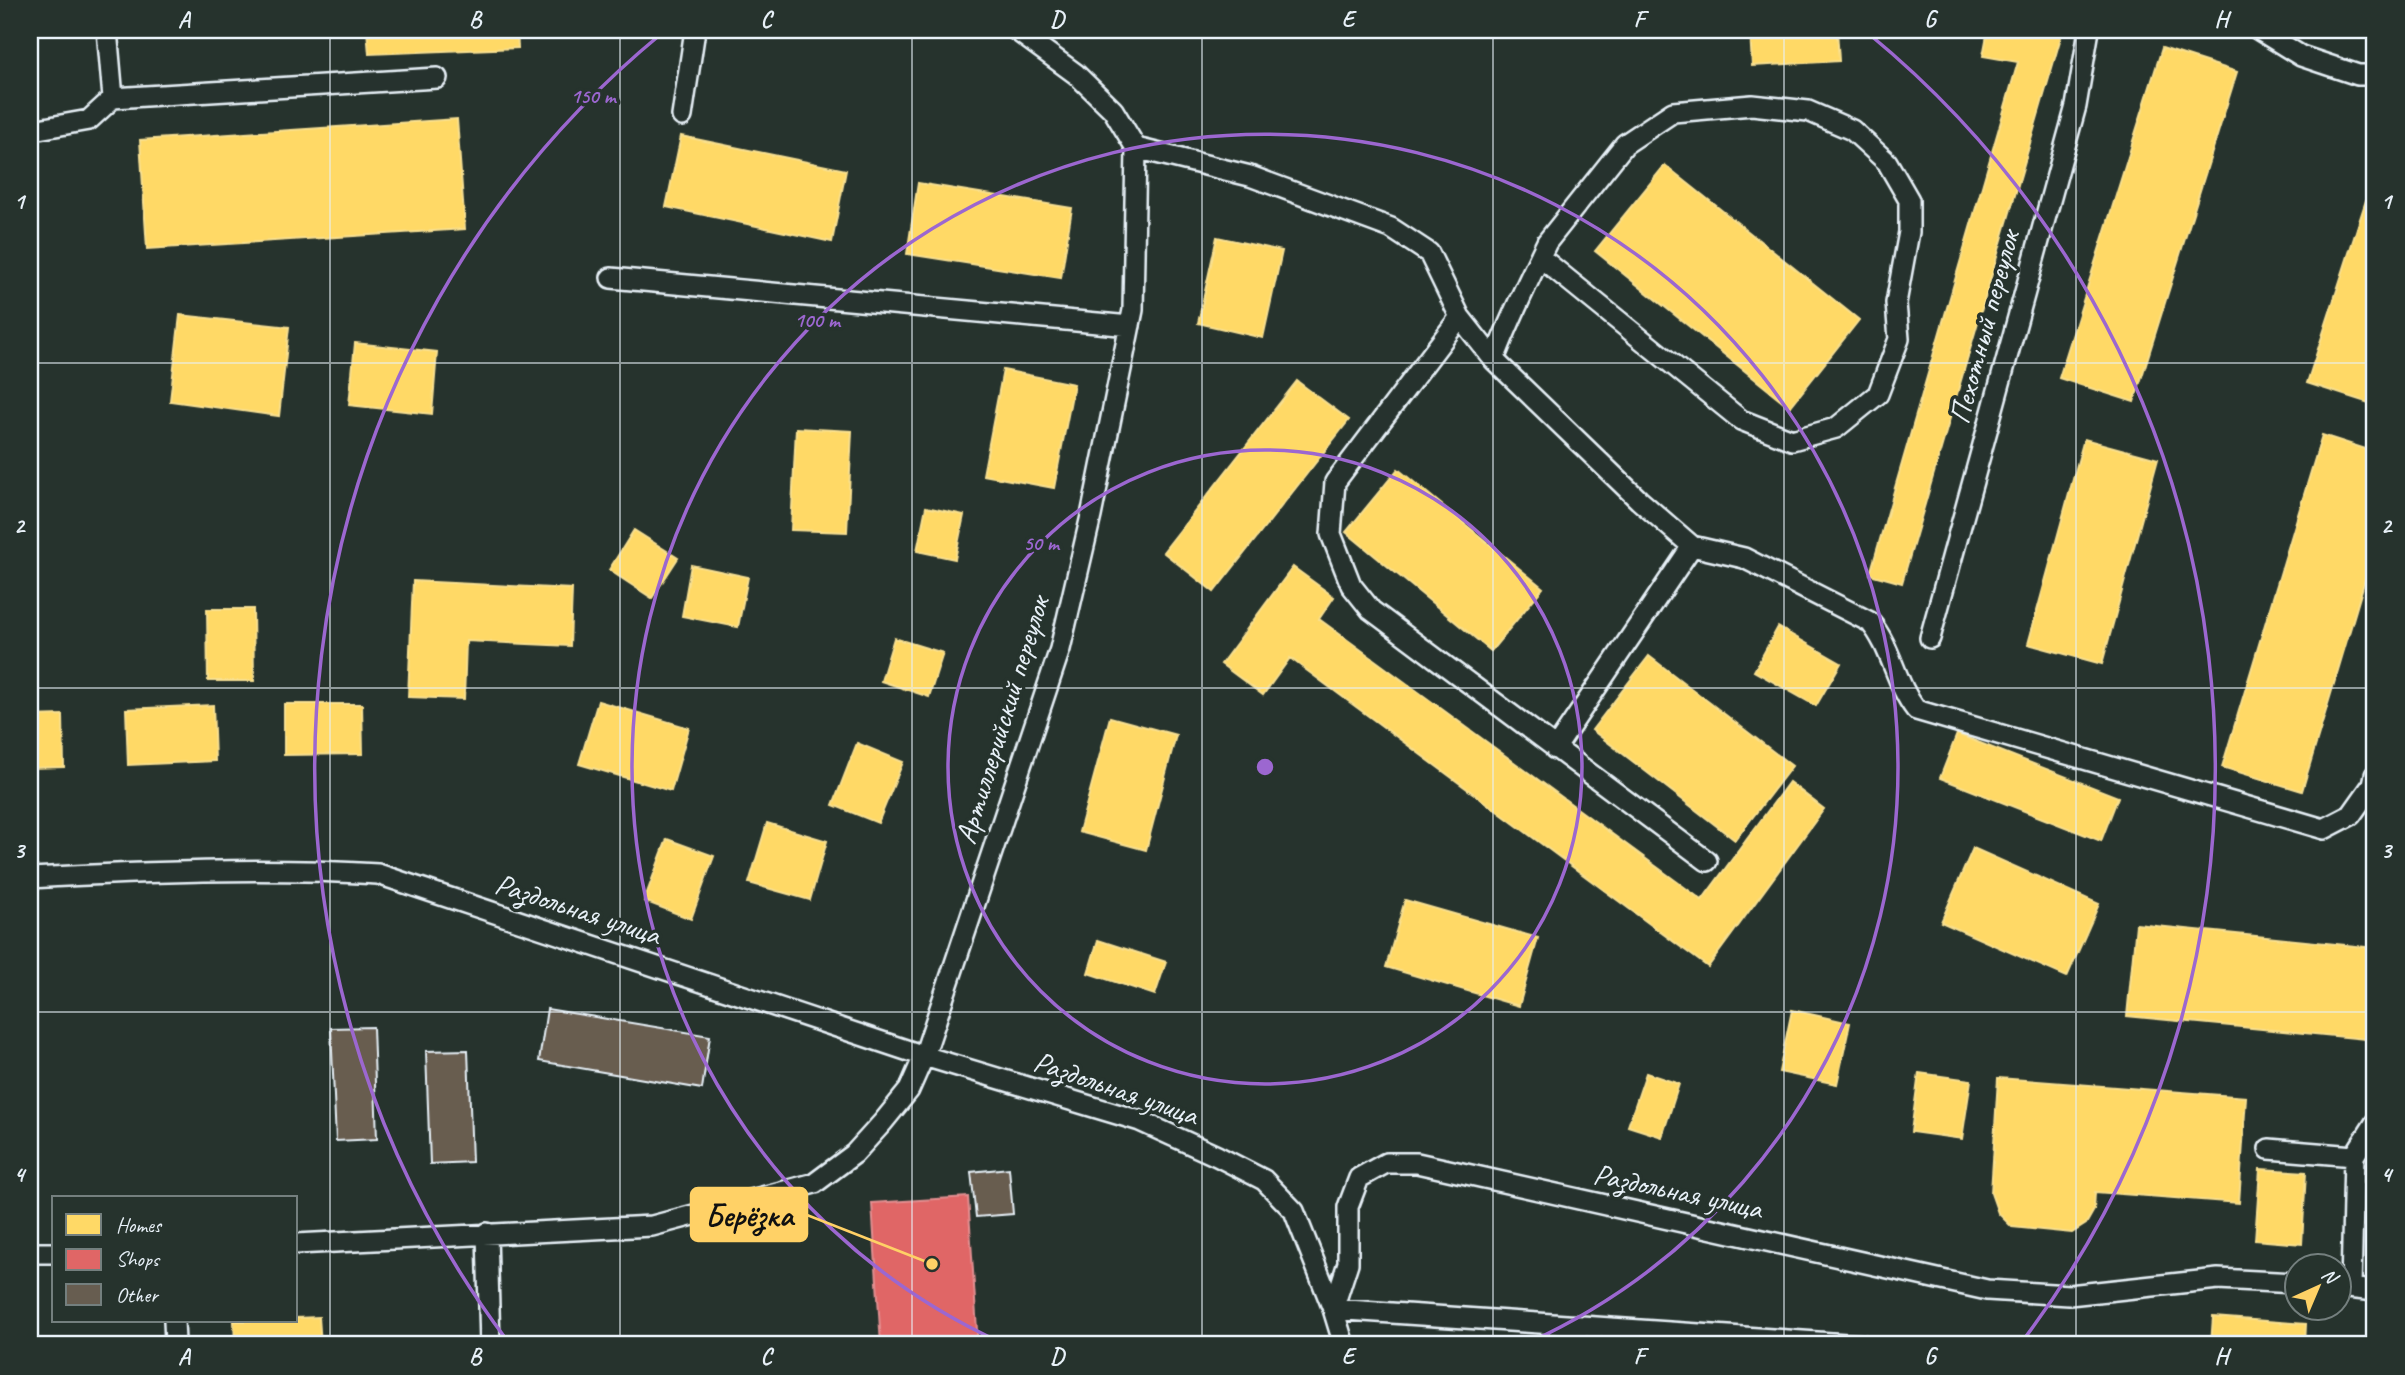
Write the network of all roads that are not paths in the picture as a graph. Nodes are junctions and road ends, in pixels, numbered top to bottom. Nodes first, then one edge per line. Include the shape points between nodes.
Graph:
1 (107, 30) edge
2 (695, 30) edge
3 (1016, 30) edge
4 (2090, 30) edge
5 (2259, 30) edge
6 (2375, 75) edge
7 (437, 78) dead end
8 (113, 98) junction
9 (682, 116) dead end
10 (30, 136) edge
11 (1136, 148) junction
12 (1540, 257) junction
13 (611, 278) dead end
14 (1460, 317) junction
15 (1130, 326) junction
16 (1494, 360) junction
17 (1692, 547) junction
18 (1930, 638) dead end
19 (1555, 749) junction
20 (2375, 775) edge
21 (1707, 861) dead end
22 (30, 878) edge
23 (923, 1056) junction
24 (2375, 1123) edge
25 (2269, 1149) dead end
26 (2354, 1156) junction
27 (487, 1233) junction
28 (298, 1244) edge
29 (52, 1252) edge
30 (2347, 1252) edge
31 (30, 1253) edge
32 (2282, 1282) edge
33 (2352, 1289) edge
34 (2375, 1291) edge
35 (1334, 1309) junction
36 (174, 1322) edge
37 (175, 1342) dead end
38 (490, 1345) edge
39 (1344, 1345) edge
40 (1358, 1345) edge
41 (1862, 1345) edge

1 - 8 lane
2 - 9 lane
3 - 11 lane via 1076,74 1113,110
4 - 18 lane, Пехотный переулок via 2076,106
5 - 6 lane via 2301,56 2358,75
7 - 8 lane
8 - 10 lane via 89,120 33,130
11 - 14 lane via 1250,176 1391,228 1429,253
11 - 15 lane, Артиллерийский переулок
12 - 12 lane via 1625,144 1673,112 1752,105 1808,111 1852,130 1887,162 1909,200 1909,232 1896,303 1899,339 1878,394 1836,428 1793,440 1741,419
12 - 16 lane
13 - 15 lane
14 - 16 lane
14 - 19 lane via 1335,482 1331,534 1351,585 1371,610
15 - 23 lane, Артиллерийский переулок via 1060,649
16 - 17 lane
17 - 19 lane
17 - 20 lane via 1744,558 1870,622 1883,637 1904,695 1916,710 2324,829 2351,815
19 - 21 lane
22 - 23 lane, Раздольная улица via 159,871 377,874
23 - 27 lane, Артиллерийский переулок via 909,1090 883,1122 854,1154 815,1183 652,1226
23 - 35 lane, Раздольная улица via 1140,1121 1264,1180 1294,1211
24 - 26 lane
25 - 26 lane
26 - 30 lane
27 - 28 lane, Артиллерийский переулок
27 - 38 lane
29 - 31 lane
32 - 35 lane, Раздольная улица via 2218,1279 2069,1295 1987,1290 1417,1163 1386,1163 1359,1178 1348,1207 1348,1263
33 - 34 lane
35 - 39 lane
35 - 40 lane
35 - 41 lane
36 - 37 lane

